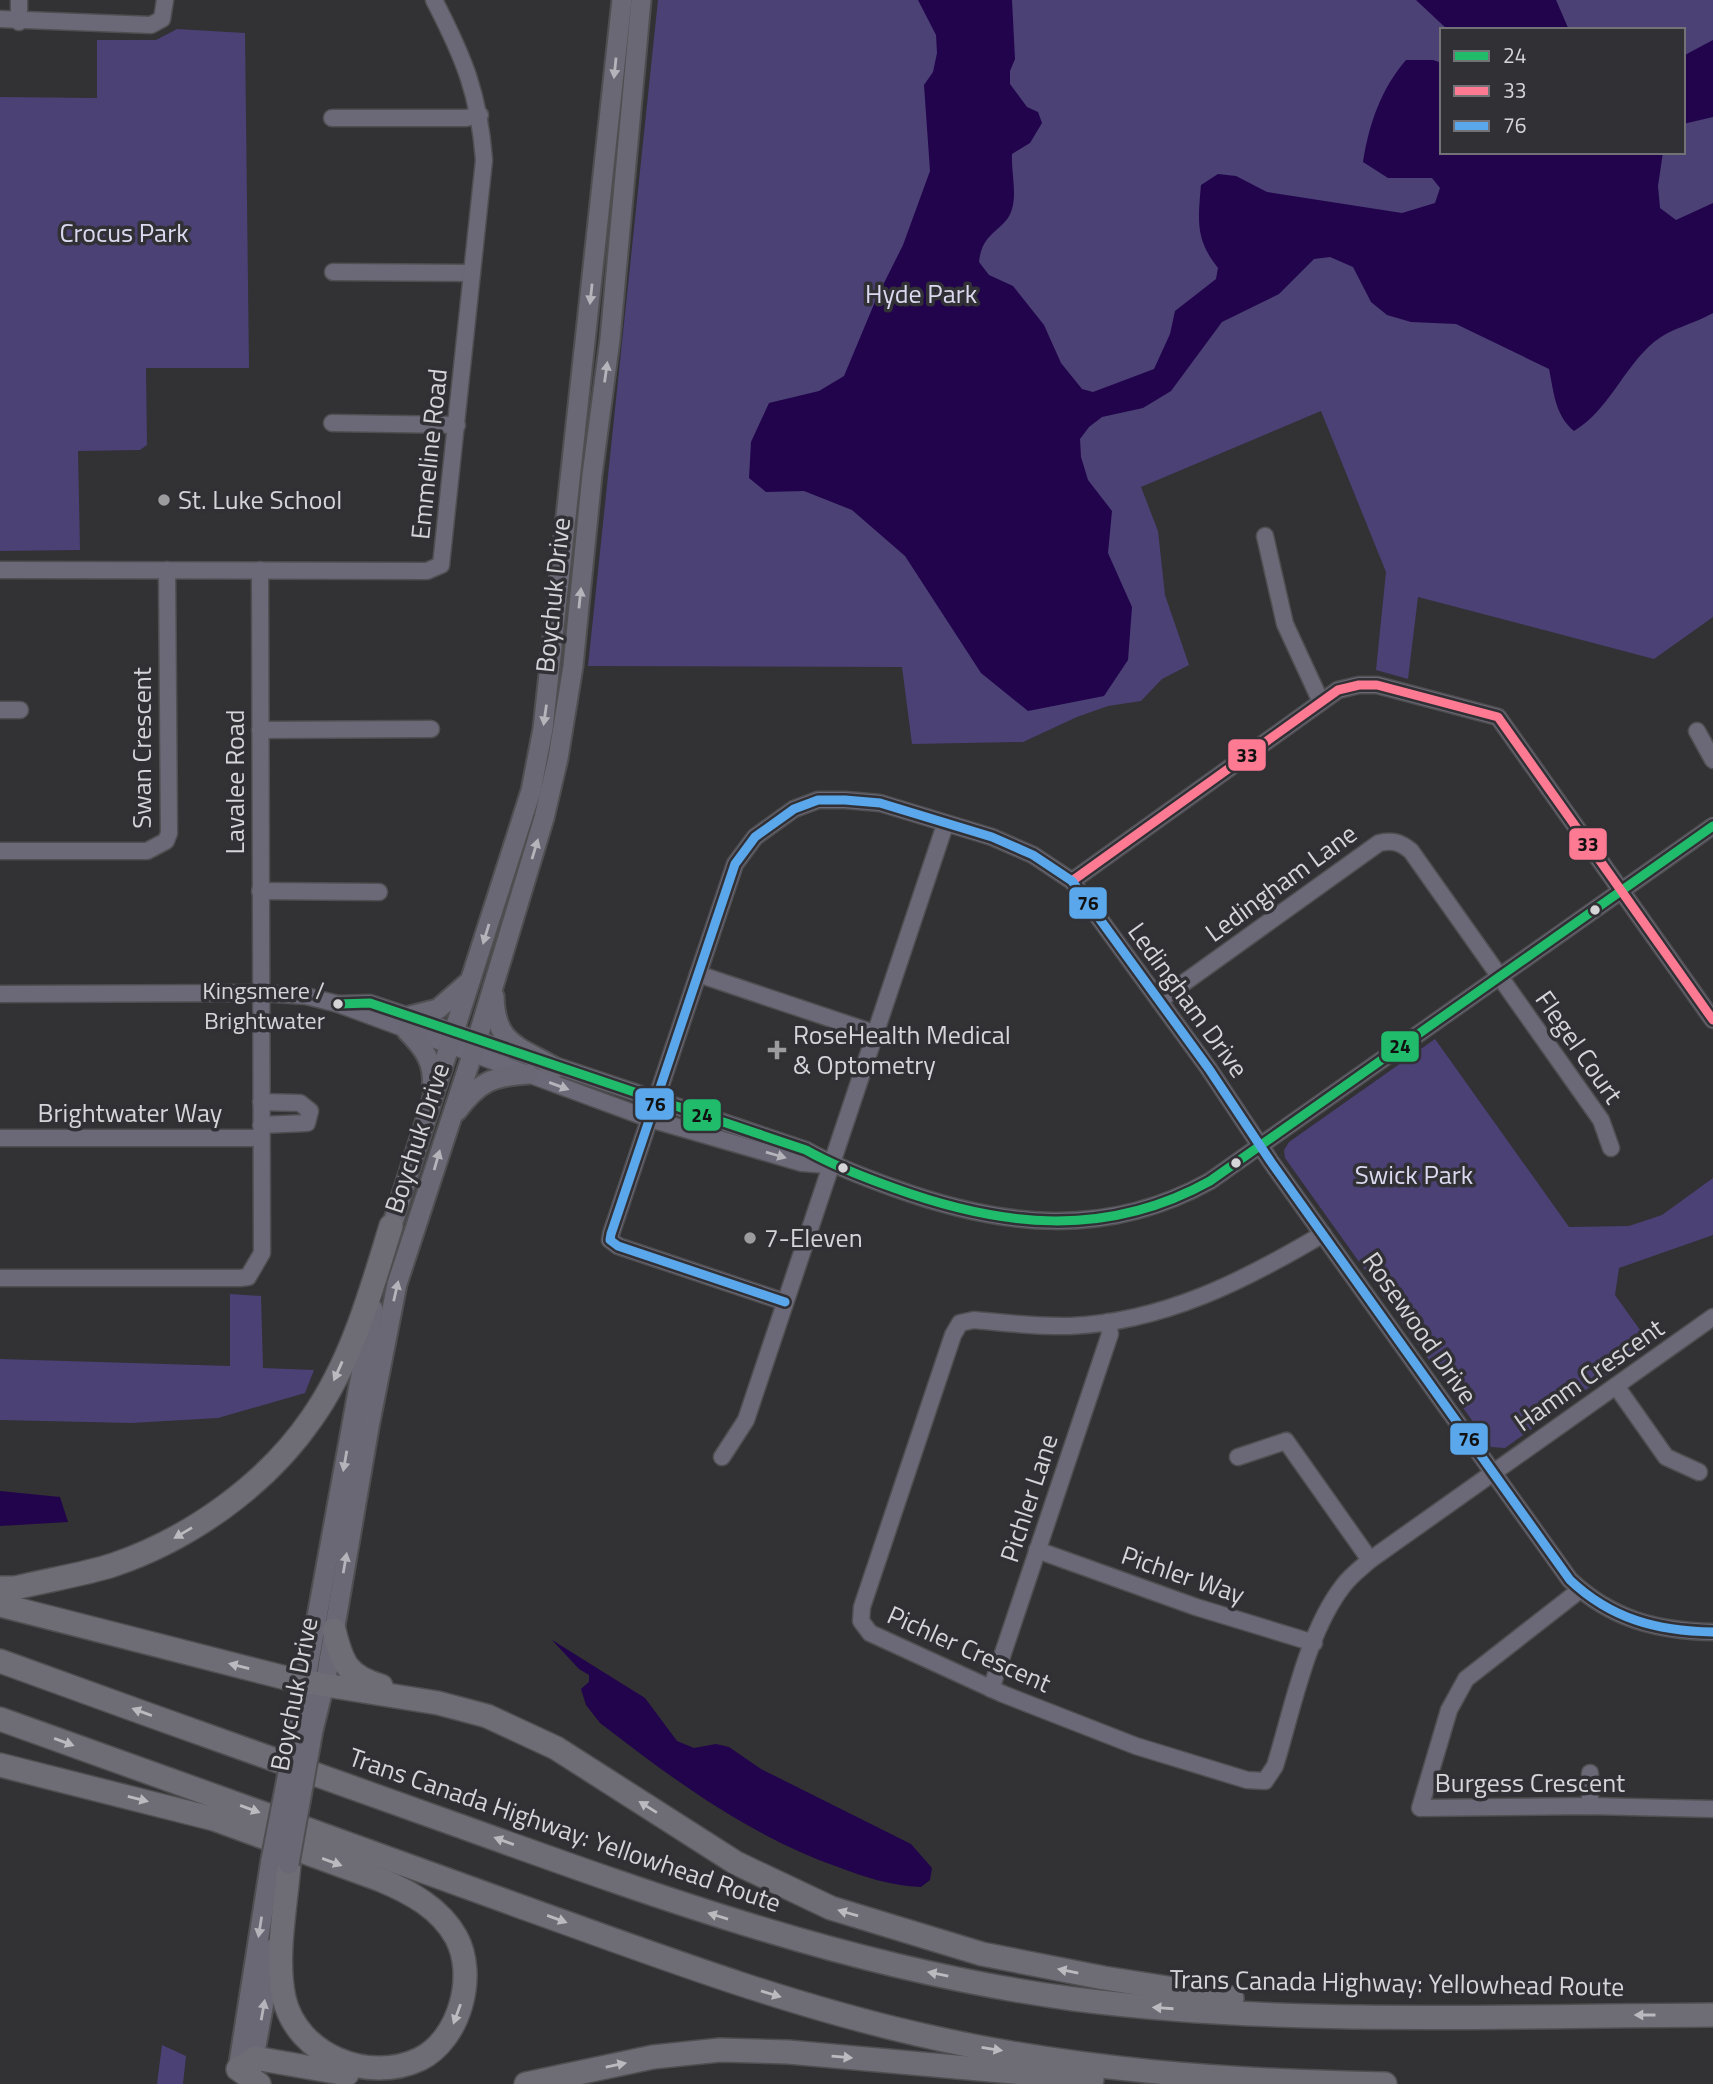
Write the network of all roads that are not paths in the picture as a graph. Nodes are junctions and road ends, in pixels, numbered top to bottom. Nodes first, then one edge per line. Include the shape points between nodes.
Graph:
1 (19, 0) edge
2 (164, 0) edge
3 (434, 0) edge
4 (622, 0) edge
5 (642, 0) edge
6 (0, 19) edge
7 (19, 22) junction
8 (480, 115) junction
9 (332, 118) dead end
10 (333, 272) dead end
11 (472, 273) junction
12 (332, 424) dead end
13 (457, 425) junction
14 (1265, 536) dead end
15 (0, 570) edge
16 (167, 570) junction
17 (260, 570) junction
18 (1321, 702) junction
19 (0, 710) edge
20 (20, 710) dead end
21 (431, 729) dead end
22 (260, 730) junction
23 (1697, 731) dead end
24 (1713, 761) edge
25 (944, 825) junction
26 (1713, 826) edge
27 (0, 850) edge
28 (1072, 881) junction
29 (260, 891) junction
30 (1620, 891) junction
31 (379, 892) dead end
32 (698, 974) junction
33 (1500, 977) junction
34 (473, 978) junction
35 (494, 985) junction
36 (261, 993) junction
37 (0, 994) edge
38 (1160, 1000) junction
39 (1713, 1020) edge
40 (408, 1024) junction
41 (874, 1033) junction
42 (453, 1039) junction
43 (474, 1048) junction
44 (556, 1068) junction
45 (528, 1074) junction
46 (655, 1100) junction
47 (261, 1102) junction
48 (426, 1119) junction
49 (650, 1119) junction
50 (448, 1123) junction
51 (261, 1131) junction
52 (0, 1138) edge
53 (1262, 1147) junction
54 (1611, 1148) dead end
55 (831, 1165) junction
56 (391, 1226) junction
57 (1323, 1234) junction
58 (0, 1278) edge
59 (785, 1302) junction
60 (1713, 1317) edge
61 (1108, 1322) junction
62 (1616, 1386) junction
63 (722, 1457) dead end
64 (1238, 1457) dead end
65 (1699, 1472) dead end
66 (1493, 1473) junction
67 (1037, 1550) junction
68 (1370, 1560) junction
69 (0, 1588) edge
70 (1580, 1590) junction
71 (0, 1605) edge
72 (334, 1630) junction
73 (1713, 1632) edge
74 (1314, 1643) junction
75 (0, 1661) edge
76 (315, 1684) junction
77 (991, 1689) junction
78 (438, 1703) junction
79 (0, 1719) edge
80 (0, 1765) edge
81 (1590, 1773) dead end
82 (1590, 1806) junction
83 (1713, 1809) edge
84 (280, 1862) junction
85 (1713, 2015) edge
86 (1476, 2016) junction
87 (420, 2060) junction
88 (248, 2076) edge
89 (526, 2084) edge
90 (1146, 2084) edge
91 (1385, 2084) edge

1 - 7 street
2 - 7 street via 162,19 152,24
3 - 8 street, Emmeline Road via 470,73
4 -> 34 main road, Boychuk Drive via 543,729 531,791
35 -> 5 main road, Boychuk Drive via 544,818 573,666
6 - 7 street
8 - 9 street
8 - 11 street, Emmeline Road via 484,160
10 - 11 street
11 - 13 street, Emmeline Road
12 - 13 street
13 - 17 street, Emmeline Road via 441,565 427,571
14 - 18 street via 1285,624
15 - 16 street, Emmeline Road
16 - 17 street, Emmeline Road
16 - 27 street, Swan Crescent via 166,841 147,851
17 - 22 street, Lavalee Road
18 - 28 street
18 - 30 street via 1338,690 1377,685 1498,717
19 - 20 street
21 - 22 street
22 - 29 street, Lavalee Road
23 - 24 street
25 - 28 street, Ledingham Drive via 992,837 1033,855
25 - 32 street, Ledingham Drive via 880,803 845,800 818,800 774,820 735,864
25 - 41 street
26 - 30 street
28 - 38 street, Ledingham Drive
29 - 31 street
29 - 36 street, Lavalee Road
30 - 33 street
30 - 39 street
32 - 41 street
32 - 46 street, Ledingham Drive
33 - 38 street, Ledingham Lane via 1411,851 1391,841 1379,843
33 - 53 street
33 - 54 street, Flegel Court via 1601,1120
34 - 40 main road via 438,1009
34 - 42 main road, Boychuk Drive
35 - 43 main road, Boychuk Drive
35 - 44 main road via 498,1029 506,1039
36 - 37 street
36 - 40 street via 306,996
36 - 47 street, Lavalee Road
38 - 53 street, Ledingham Drive
40 - 42 street
40 - 48 main road via 432,1067
41 - 55 street
42 - 43 street
42 - 48 main road, Boychuk Drive
43 - 44 street
43 - 45 street
43 - 50 main road, Boychuk Drive
44 - 46 street
45 -> 49 street
45 - 50 main road via 499,1075 484,1083
46 - 49 street, Ledingham Drive
46 - 55 street via 806,1150
47 - 51 street, Lavalee Road
47 - 51 street, Brightwater Way via 300,1103 310,1111 307,1123
48 - 56 main road, Boychuk Drive
49 -> 55 street via 802,1163
49 - 59 street, Ledingham Drive via 610,1240
72 -> 50 main road, Boychuk Drive via 397,1284
51 - 52 street, Brightwater Way
51 - 58 street, Lavalee Road via 262,1253 248,1277
53 - 55 street via 1185,1195 1080,1220 983,1216
53 - 57 street, Rosewood Drive
55 - 59 street
56 -> 69 highway via 366,1309 329,1389 291,1444 241,1494 180,1536 112,1565
56 -> 76 main road, Boychuk Drive via 370,1324
57 - 61 street, Pichler Crescent via 1261,1271 1191,1303
57 - 66 street, Rosewood Drive
59 - 63 street via 746,1420
60 - 62 street, Hamm Crescent
61 - 67 street, Pichler Lane via 1110,1334
61 - 77 street, Pichler Crescent via 1070,1326 960,1323 862,1607 861,1621 870,1633
62 - 65 street via 1666,1457
62 - 66 street, Hamm Crescent
64 - 68 street via 1286,1441
66 - 68 street, Pichler Crescent
66 - 70 street, Rosewood Drive
67 - 74 street, Pichler Way
67 - 77 street, Pichler Lane
68 - 74 street, Pichler Crescent via 1328,1608
70 - 73 street, Rosewood Drive via 1615,1614 1644,1626
70 - 82 street, Burgess Crescent via 1466,1679 1449,1710 1420,1808
76 -> 71 highway
72 - 76 main road, Boychuk Drive
72 - 78 highway via 347,1668 357,1676
74 - 77 street, Pichler Crescent via 1275,1766 1265,1781 1247,1780 1136,1746
86 -> 75 highway, Trans Canada Highway: Yellowhead Route via 1281,2014 1141,2006 1073,1999 925,1971 667,1900
76 - 78 highway
76 - 84 main road, Boychuk Drive, bridge
86 -> 78 highway via 1269,2003 1203,1994 994,1956 929,1938 831,1908 781,1886 736,1863 536,1738 487,1716
79 -> 91 highway via 706,1973 856,2019 932,2038 1083,2064 1181,2076
80 -> 87 highway via 214,1819 381,1880 428,1905 455,1935 462,1952 464,1988 451,2029
81 - 82 street
82 - 83 street, Burgess Crescent
84 - 87 highway via 281,1979 292,2020 303,2037 330,2058 358,2066 378,2068
84 - 88 main road, Boychuk Drive
85 -> 86 highway, Trans Canada Highway: Yellowhead Route
87 - 88 highway via 398,2073 378,2077
89 -> 90 highway via 653,2057 720,2050

